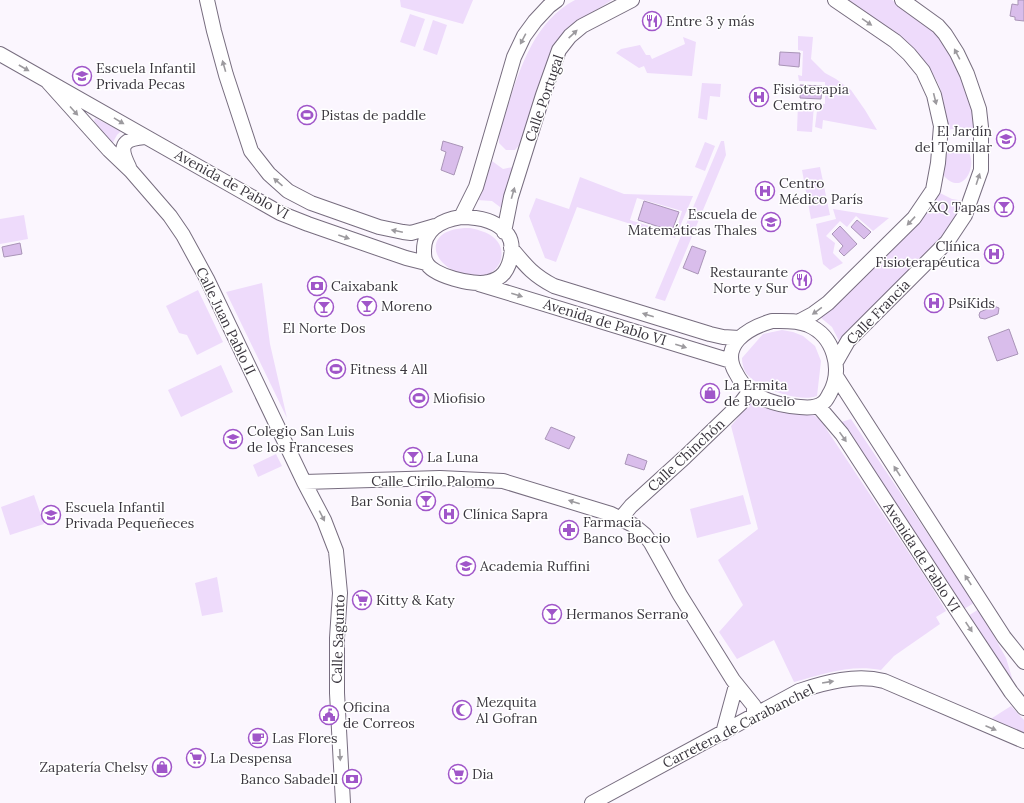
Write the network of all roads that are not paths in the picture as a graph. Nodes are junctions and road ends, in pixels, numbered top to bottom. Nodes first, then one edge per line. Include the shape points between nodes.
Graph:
1 (207, 0) edge
2 (557, 0) edge
3 (632, 0) edge
4 (834, 0) edge
5 (902, 0) edge
6 (0, 54) edge
7 (48, 82) junction
8 (145, 137) junction
9 (131, 171) junction
10 (461, 217) junction
11 (435, 226) junction
12 (504, 232) junction
13 (511, 248) junction
14 (426, 262) junction
15 (479, 284) junction
16 (798, 322) junction
17 (739, 338) junction
18 (730, 361) junction
19 (836, 362) junction
20 (836, 376) junction
21 (750, 391) junction
22 (819, 407) junction
23 (304, 482) junction
24 (621, 518) junction
25 (1024, 662) edge
26 (734, 684) junction
27 (1024, 708) edge
28 (754, 715) junction
29 (722, 733) junction
30 (1024, 742) edge
31 (343, 803) edge
32 (592, 803) edge

11 -> 1 street via 410,233 379,227 311,203 288,191 269,174 251,151 226,75
2 -> 10 street via 535,21 514,57 476,187
12 -> 3 street, Calle Portugal via 511,198 559,50 582,26
4 -> 16 street via 895,41 923,71 934,95 941,126 938,163 933,190 914,218 828,303
19 -> 5 street, Calle Francia via 848,341 947,242 965,215 981,170 979,109 957,52 938,26
6 -> 7 street, Avenida de Pablo VI
7 -> 8 street, Avenida de Pablo VI
7 -> 9 street, Calle Juan Pablo II via 108,150
8 - 9 street, Calle Juan Pablo II via 129,140 123,148
8 -> 14 street, Avenida de Pablo VI via 280,213 406,258
9 - 23 street, Calle Juan Pablo II via 183,235
10 - 11 street
10 - 12 street via 483,219
11 - 14 street via 429,232 424,245
12 - 13 street via 510,239
13 - 15 street via 504,273 495,280
17 -> 13 street, Avenida de Pablo VI via 710,334 554,286 539,278
14 - 15 street via 442,274
15 -> 18 street, Avenida de Pablo VI
16 - 17 street via 772,321 761,324
16 - 19 street via 808,325 822,335
17 - 18 street via 731,351
18 - 21 street via 738,378
19 - 20 street
20 - 22 street via 826,400
25 -> 20 street, Avenida de Pablo VI via 1004,637
21 - 22 street via 764,399 789,406
21 - 24 street, Calle Chinchón via 740,404
22 -> 27 street, Avenida de Pablo VI via 842,434
24 -> 23 street, Calle Cirilo Palomo via 503,481 440,478
23 -> 31 street, Calle Sagunto via 324,520 336,551 340,593 337,693
24 - 26 street, Calle Cirilo Palomo via 648,539
26 - 28 street, Calle Cirilo Palomo via 743,708
26 - 29 street
28 - 29 street, Carretera de Carabanchel
28 -> 30 street, Carretera de Carabanchel via 799,691 820,684 872,678
29 - 32 street, Carretera de Carabanchel

